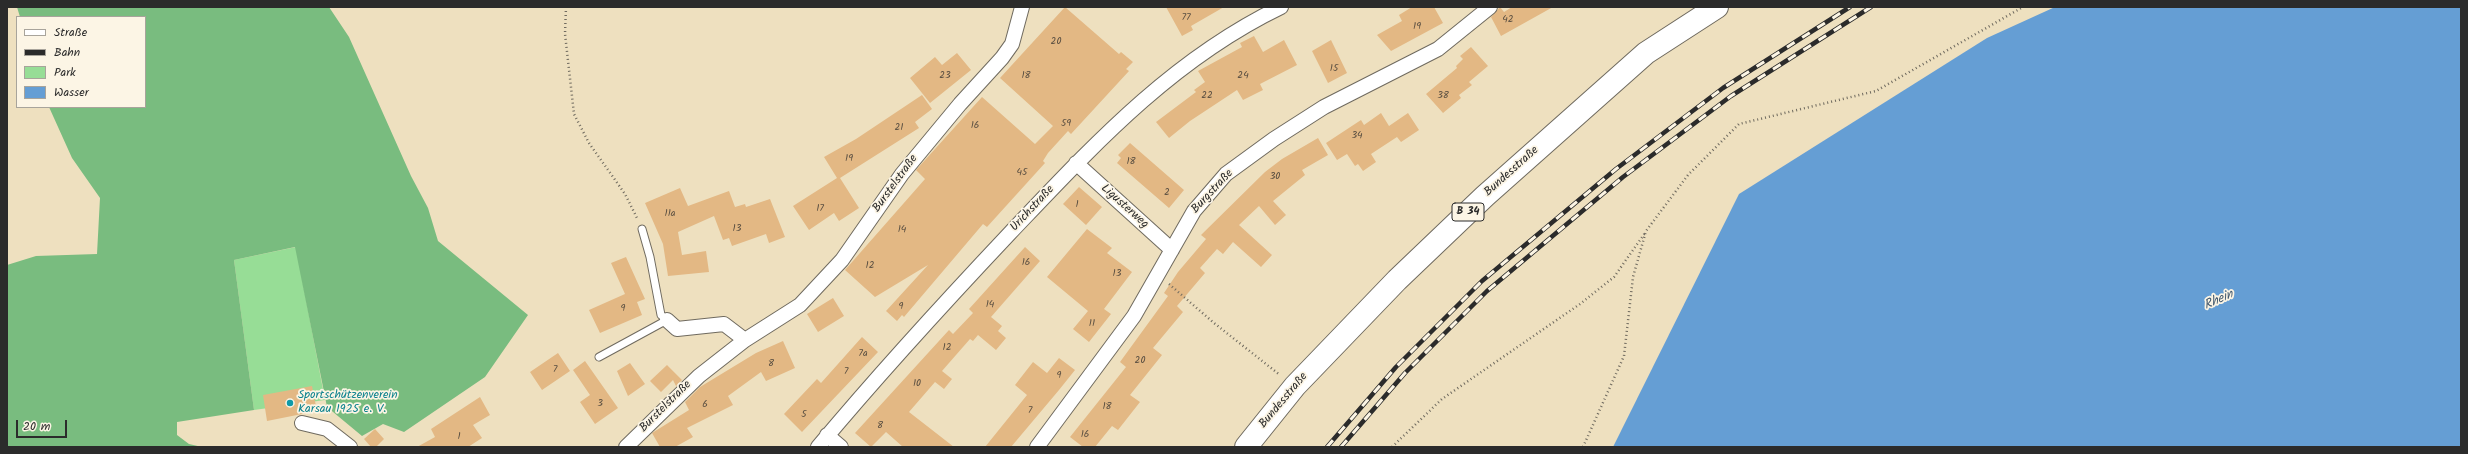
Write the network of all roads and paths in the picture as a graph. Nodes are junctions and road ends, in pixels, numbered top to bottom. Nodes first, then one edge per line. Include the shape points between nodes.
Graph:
1 (566, 7) edge
2 (1022, 7) edge
3 (1281, 7) edge
4 (1490, 7) edge
5 (1717, 7) edge
6 (2023, 7) edge
7 (1076, 163) junction
8 (642, 229) joint
9 (1646, 231) junction
10 (1172, 250) junction
11 (1157, 274) junction
12 (667, 320) junction
13 (745, 340) junction
14 (599, 357) dead end
15 (1295, 386) junction
16 (302, 423) dead end
17 (827, 435) junction
18 (350, 447) edge
19 (626, 447) edge
20 (818, 447) edge
21 (841, 447) edge
22 (1037, 447) edge
23 (1246, 447) edge
24 (1392, 447) edge
25 (1583, 447) edge

1 - 8 path via 565,34 574,114 588,143 625,194
2 - 13 street, Burstelstraße via 1012,44 902,174 842,260 800,304
3 - 7 street, Urichstraße via 1208,49 1141,100
4 - 10 street, Burgstraße via 1438,49 1324,107 1226,174 1194,211
5 - 15 main road, Bundesstraße / B 34 via 1646,53 1491,190 1396,280
6 - 9 path via 1876,91 1739,124 1688,175
7 - 10 street, Ligusterweg
7 - 17 street, Urichstraße via 946,301
8 - 12 lane via 661,315
9 - 24 path via 1614,277 1580,304 1442,399
9 - 25 path via 1633,277 1624,356
10 - 11 street, Burgstraße
11 - 15 path via 1214,323
11 - 22 street, Burgstraße via 1134,316
12 - 13 street via 677,329 724,324
12 - 14 lane
13 - 19 street, Burstelstraße via 699,376
15 - 23 main road, Bundesstraße / B 34
16 - 18 street via 327,429
17 - 20 street, Urichstraße
17 - 21 street

